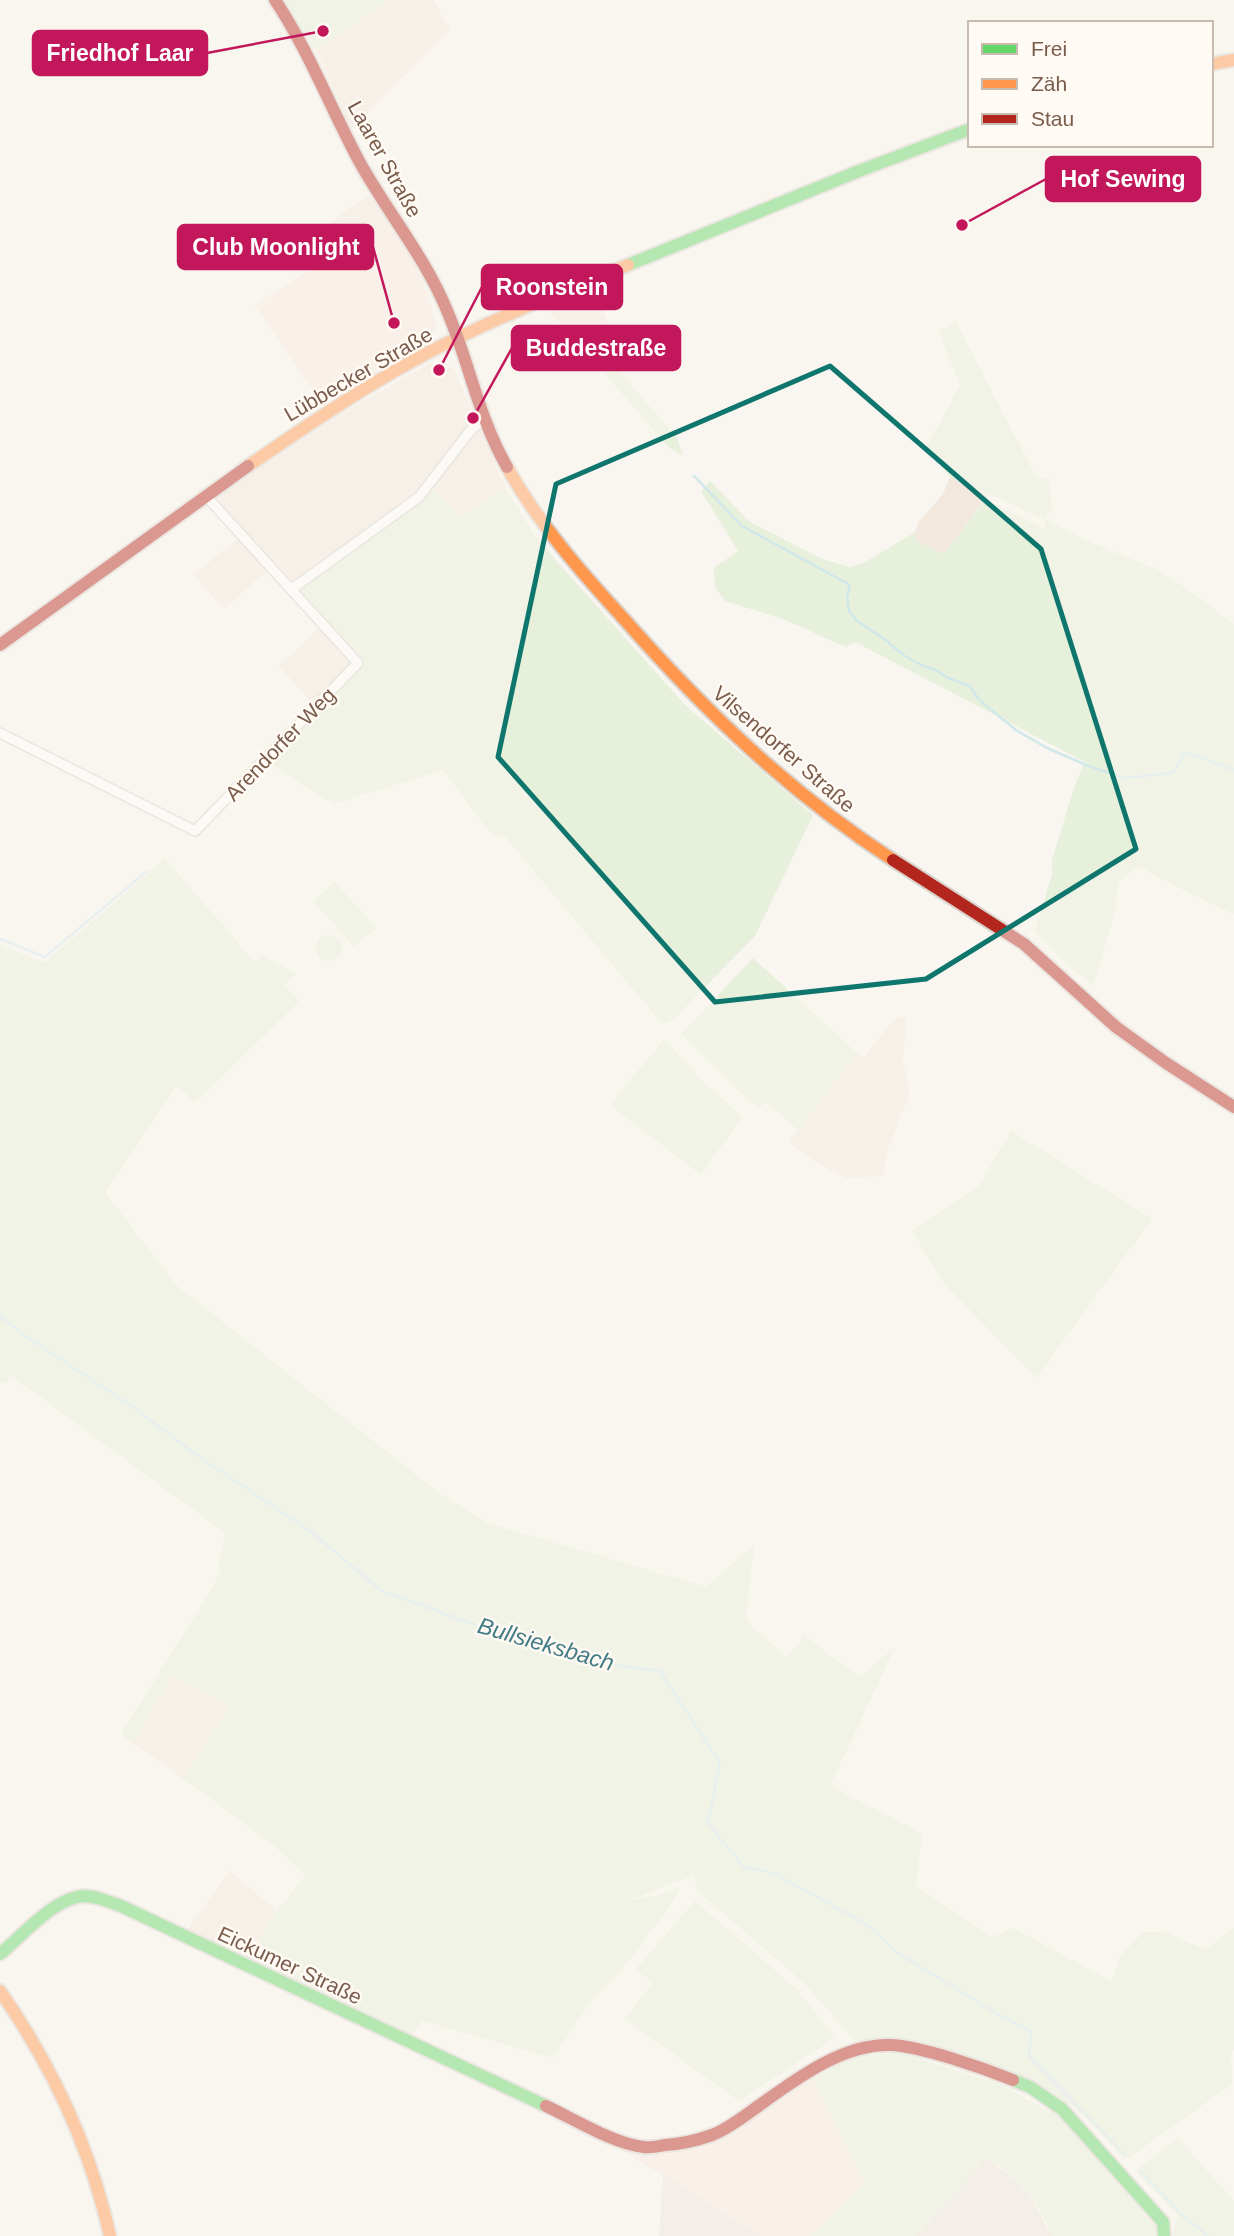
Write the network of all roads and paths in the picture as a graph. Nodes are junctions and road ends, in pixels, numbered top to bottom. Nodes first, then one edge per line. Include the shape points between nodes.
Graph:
1 (275, 0) edge
2 (1234, 60) edge
3 (1213, 64) edge
4 (968, 130) edge
5 (457, 340) junction
6 (483, 419) junction
7 (205, 495) junction
8 (292, 589) junction
9 (0, 645) edge
10 (0, 733) edge
11 (1234, 1107) edge
12 (0, 1954) edge
13 (0, 1991) edge
14 (110, 2236) edge
15 (1164, 2236) edge

1 - 5 street, Laarer Straße via 309,54 370,180 436,285
2 - 3 street
4 - 5 street, Lübbecker Straße
5 - 6 street, Vilsendorfer Straße
5 - 7 street, Lübbecker Straße via 334,407
6 - 8 street via 419,497
6 - 11 street, Vilsendorfer Straße via 507,469 568,556 717,721 810,802 1024,944 1116,1027
7 - 8 street, Arendorfer Weg
7 - 9 street, Lübbecker Straße
8 - 10 street, Arendorfer Weg via 358,663 195,831
12 - 15 street, Eickumer Straße via 60,1903 90,1895 616,2139 644,2147 712,2135 838,2057 890,2045 914,2049 1030,2087 1062,2109 1163,2222
13 - 14 street via 63,2094 94,2173

